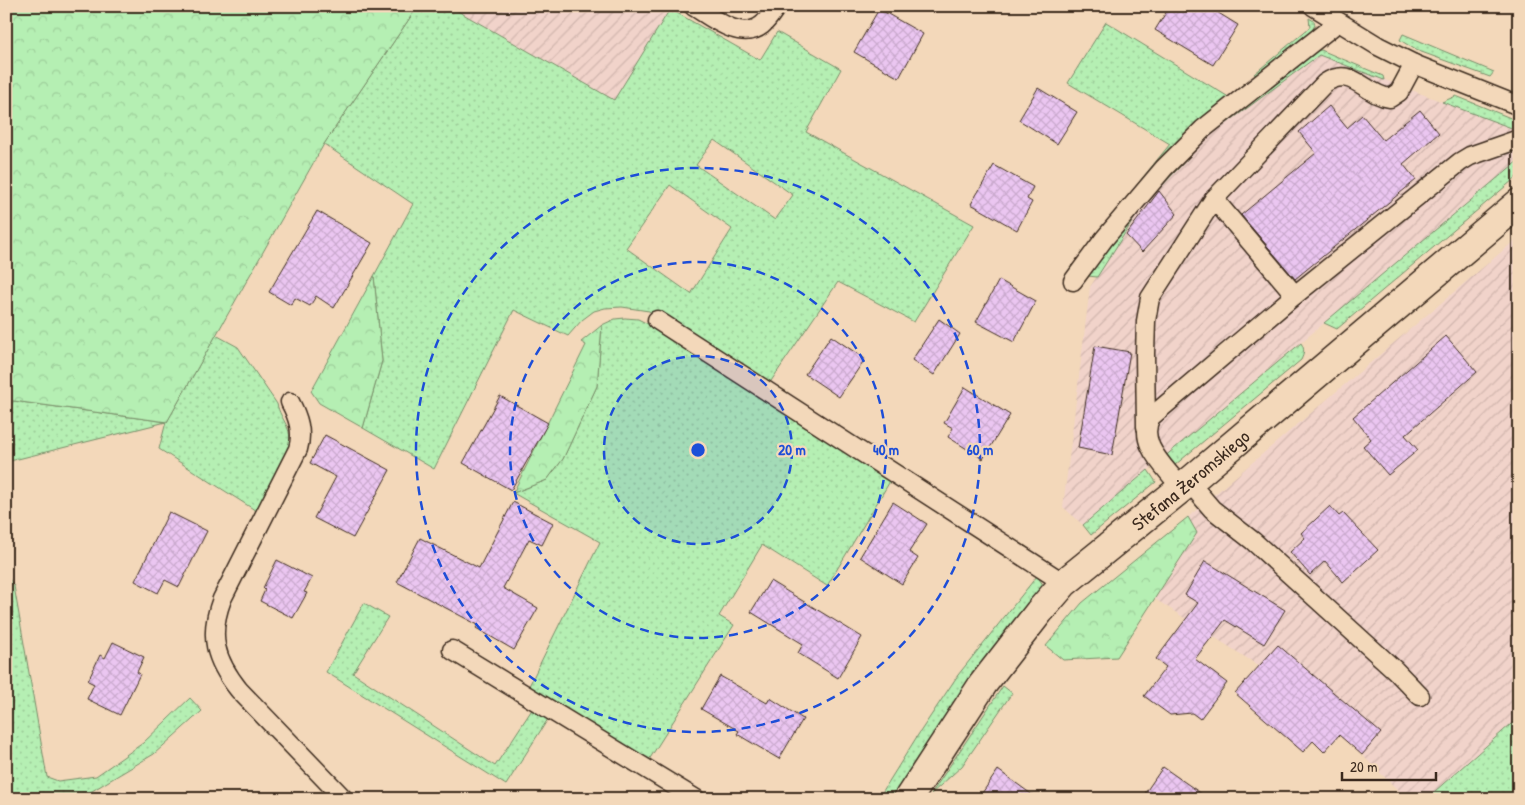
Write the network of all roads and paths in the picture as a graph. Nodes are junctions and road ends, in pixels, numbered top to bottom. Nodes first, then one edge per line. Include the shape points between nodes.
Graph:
1 (693, 6) edge
2 (777, 6) edge
3 (1313, 6) edge
4 (1337, 23) junction
5 (1414, 64) junction
6 (1519, 106) edge
7 (1519, 139) edge
8 (1214, 199) junction
9 (1519, 203) edge
10 (1074, 281) dead end
11 (1295, 295) junction
12 (657, 320) dead end
13 (290, 402) dead end
14 (1146, 427) junction
15 (1185, 485) junction
16 (1064, 583) junction
17 (452, 650) dead end
18 (1420, 696) dead end
19 (344, 799) edge
20 (696, 799) edge
21 (908, 799) edge

1 - 2 lane via 724,26 745,31 762,26
3 - 4 lane
4 - 5 lane
4 - 10 lane via 1203,129 1164,168 1104,239
5 - 6 lane
5 - 8 lane via 1399,92 1390,98 1380,96 1348,77 1337,77 1325,83
7 - 11 lane via 1460,162
8 - 11 lane
8 - 14 lane via 1150,298 1146,321
9 - 15 street, Stefana Żeromskiego
11 - 14 lane via 1158,410
12 - 16 lane
13 - 19 lane via 300,428 298,449 222,599 216,615 214,645 222,666 239,690
14 - 15 lane via 1151,449
15 - 16 street, Stefana Żeromskiego
15 - 18 lane via 1252,541
16 - 21 street, Stefana Żeromskiego via 983,684
17 - 20 lane

